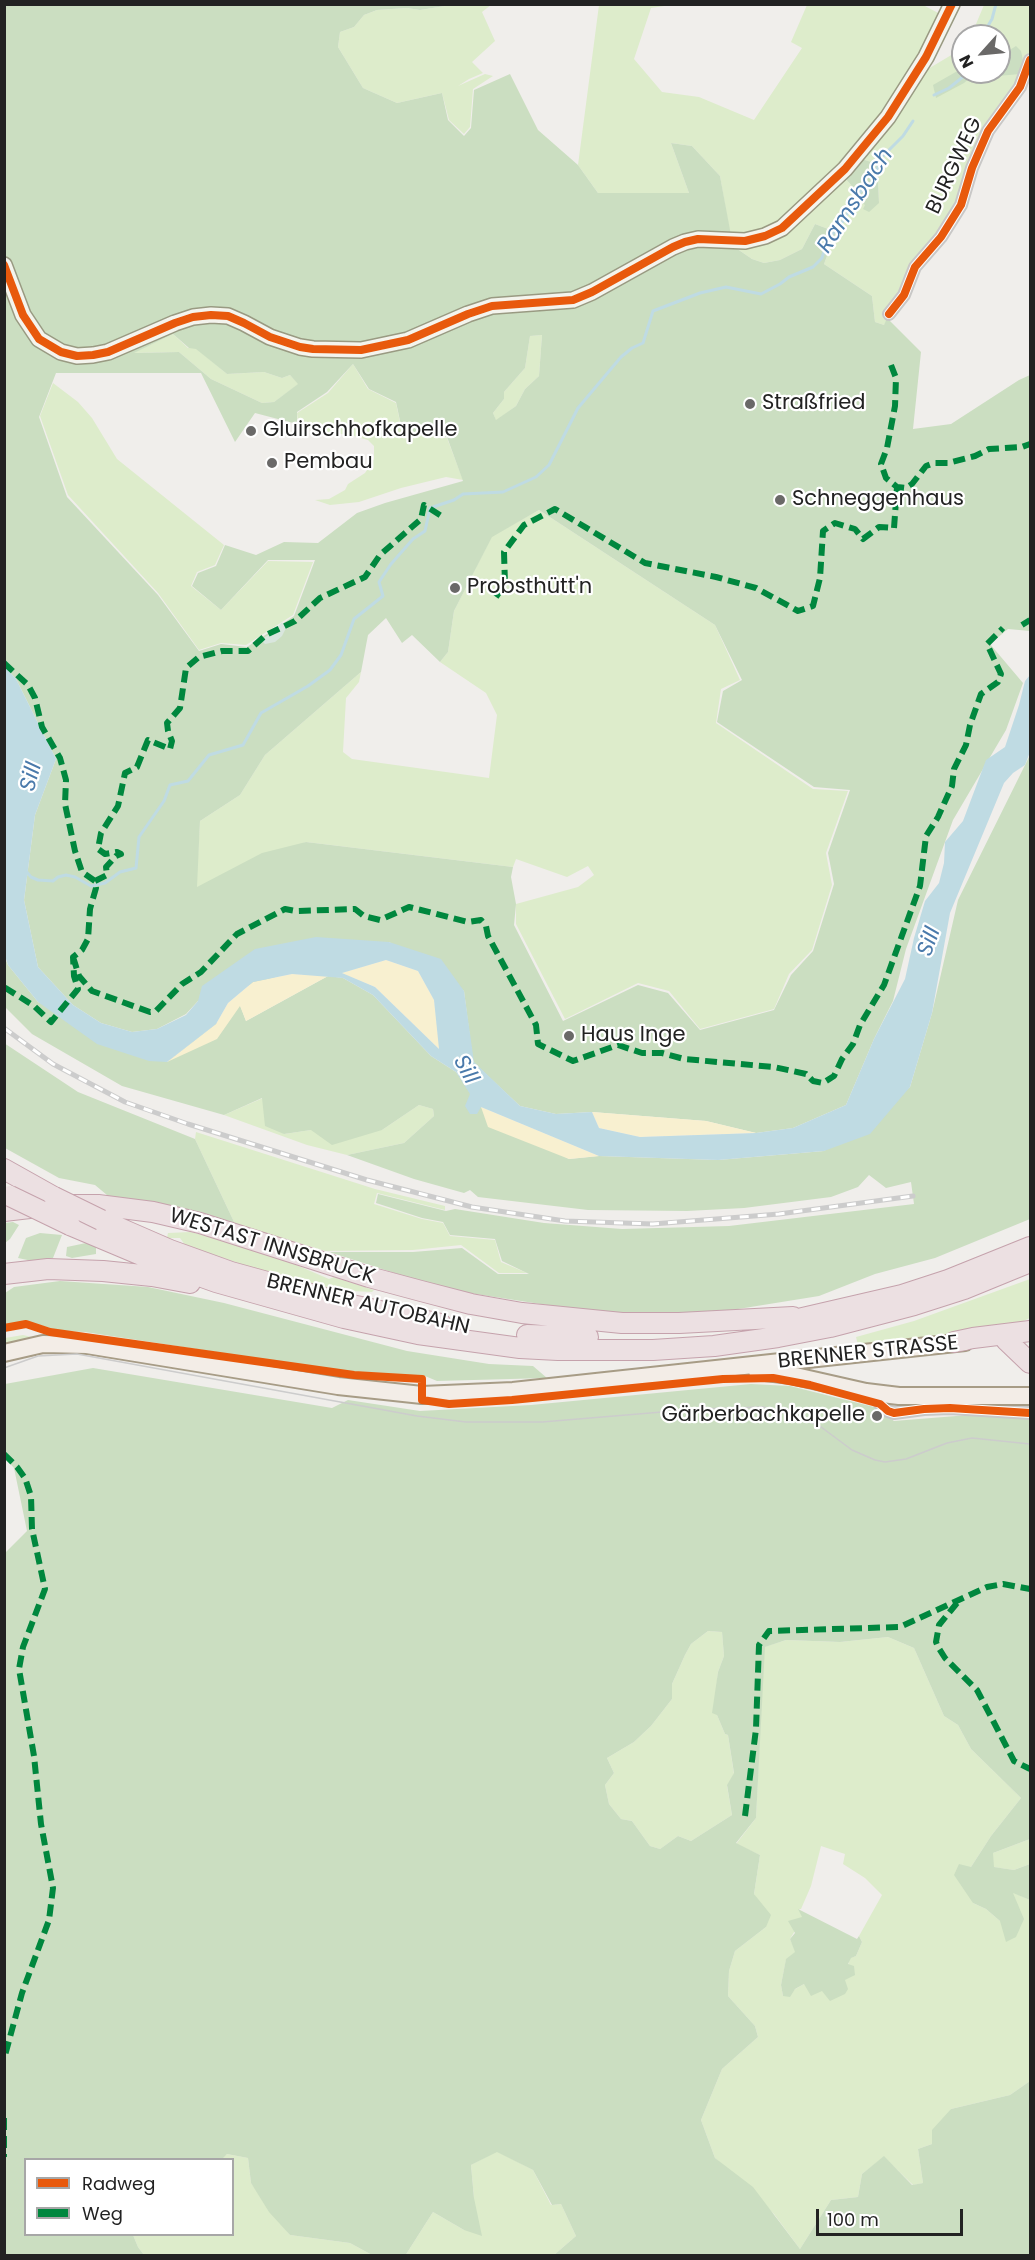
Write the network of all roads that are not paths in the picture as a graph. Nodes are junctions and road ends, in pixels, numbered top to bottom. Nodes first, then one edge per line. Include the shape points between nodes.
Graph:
1 (952, 4) edge
2 (1030, 60) edge
3 (4, 265) edge
4 (889, 314) dead end
5 (4, 1169) edge
6 (6, 1200) edge
7 (1030, 1247) edge
8 (1027, 1265) edge
9 (4, 1274) edge
10 (316, 1311) junction
11 (824, 1315) junction
12 (1030, 1331) edge
13 (1030, 1337) edge
14 (1006, 1341) junction
15 (954, 1342) junction
16 (4, 1353) edge
17 (841, 1354) junction
18 (1030, 1363) edge
19 (720, 1369) junction
20 (841, 1387) junction
21 (880, 1394) junction
22 (1030, 1396) edge
23 (1030, 1413) edge

1 - 3 main road via 926,57 888,117 845,169 782,228 745,241 686,242 573,300 492,306 408,340 361,350 300,347 228,316 211,315 175,323 108,352 77,356 39,339 23,315
2 - 4 street, BURGWEG via 1020,87 988,131 961,205 941,237 915,267 904,295
5 - 11 highway, BRENNER AUTOBAHN, bridge via 101,1220 180,1254 282,1287 426,1322 566,1337 648,1337 716,1333
6 - 10 highway, BRENNER AUTOBAHN, bridge via 196,1275
6 - 11 highway, WESTAST INNSBRUCK via 153,1212 471,1304 569,1319 678,1323
7 - 11 highway, BRENNER AUTOBAHN via 948,1280
8 - 10 highway, BRENNER AUTOBAHN via 964,1290 831,1328 653,1350 520,1348 418,1334
9 - 10 highway via 48,1269 152,1276
12 - 15 highway
13 - 14 main road, BRENNER STRASSE
14 - 15 main road, BRENNER STRASSE
14 - 18 highway
15 - 17 main road, BRENNER STRASSE
16 - 19 main road via 44,1344 87,1345 308,1379 464,1387 563,1384
17 - 19 main road, BRENNER STRASSE
17 - 20 main road via 831,1371
19 - 20 main road, BRENNER STRASSE via 791,1375
20 - 21 main road, BRENNER STRASSE
21 - 22 main road, BRENNER STRASSE
21 - 23 street via 880,1404 894,1413 950,1408

